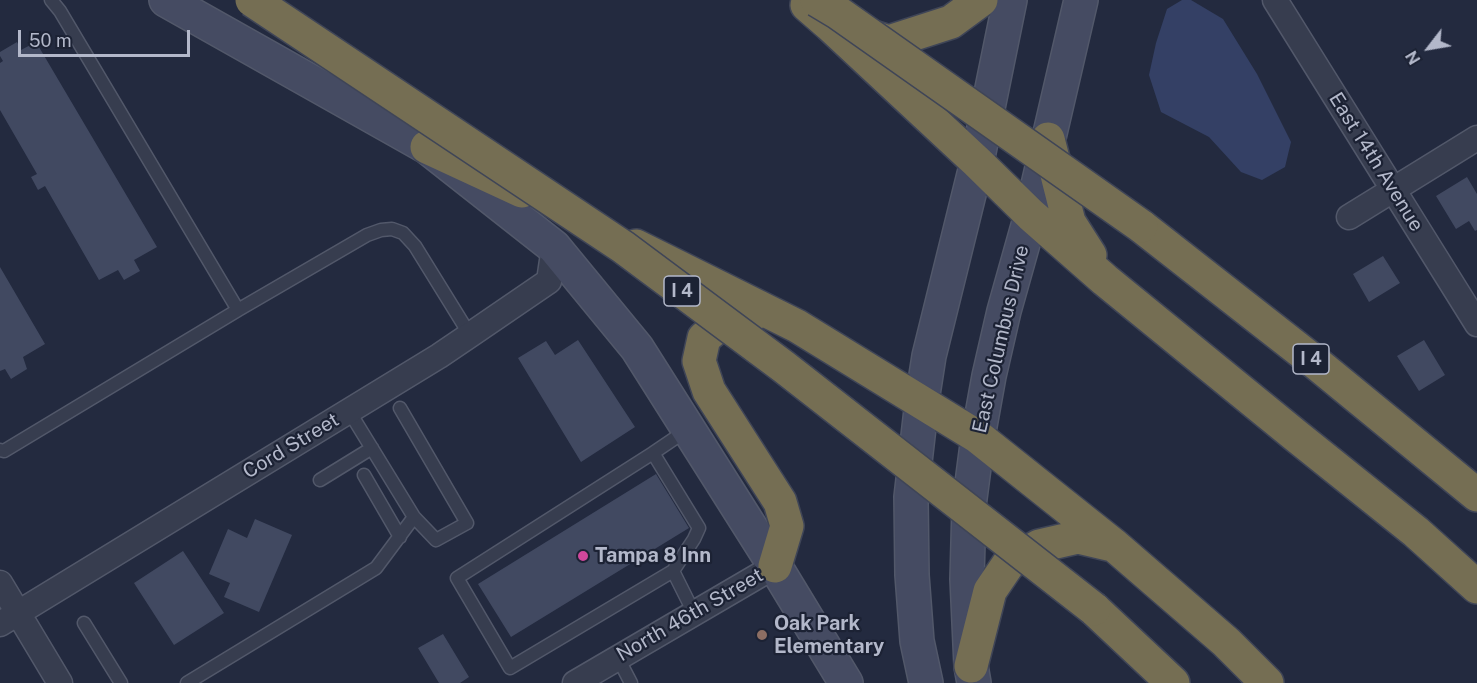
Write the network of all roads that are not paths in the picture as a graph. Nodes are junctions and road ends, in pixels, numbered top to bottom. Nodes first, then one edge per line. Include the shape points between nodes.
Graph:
1 (51, 0) edge
2 (166, 0) edge
3 (252, 0) edge
4 (801, 0) edge
5 (981, 0) edge
6 (1010, 0) edge
7 (1081, 0) edge
8 (1275, 0) edge
9 (823, 12) edge
10 (1477, 138) edge
11 (1048, 140) junction
12 (427, 147) junction
13 (978, 162) junction
14 (1393, 189) junction
15 (1031, 215) junction
16 (1349, 217) dead end
17 (555, 248) junction
18 (1105, 280) junction
19 (238, 310) junction
20 (1477, 324) edge
21 (797, 326) junction
22 (470, 335) junction
23 (922, 401) junction
24 (400, 408) dead end
25 (349, 411) junction
26 (688, 429) junction
27 (978, 436) junction
28 (372, 448) junction
29 (0, 450) edge
30 (653, 453) junction
31 (364, 475) dead end
32 (320, 480) dead end
33 (1477, 495) edge
34 (414, 517) junction
35 (400, 537) junction
36 (1115, 546) junction
37 (775, 566) junction
38 (673, 571) junction
39 (0, 583) edge
40 (1477, 587) edge
41 (694, 613) junction
42 (9, 619) edge
43 (84, 623) dead end
44 (618, 658) junction
45 (972, 674) edge
46 (60, 683) edge
47 (121, 683) edge
48 (187, 683) edge
49 (575, 683) edge
50 (631, 683) edge
51 (846, 683) edge
52 (926, 683) edge
53 (1173, 683) edge
54 (1267, 683) edge

1 - 19 lane
2 - 12 main road
3 - 53 highway, I 4, bridge via 623,247 1094,609
4 - 9 highway
5 - 9 highway via 951,22 889,42
6 - 13 main road
7 - 11 main road, East Columbus Drive
8 - 14 street, East 14th Avenue
9 - 13 highway
9 - 33 highway, I 4, bridge via 846,18 1141,226
10 - 14 street
11 - 15 main road, East Columbus Drive
11 - 18 highway via 1069,222
12 - 17 main road
12 - 21 highway via 588,221
13 - 15 highway
13 - 23 main road via 929,356
14 - 16 street
14 - 20 street, East 14th Avenue
15 - 18 highway
15 - 27 main road, East Columbus Drive via 1004,311
17 - 22 street, Cord Street via 549,281
17 - 26 main road via 637,348
18 - 40 highway via 1416,532
19 - 22 lane via 367,235 392,230 404,233 415,246
19 - 29 lane
21 - 23 highway
21 - 37 highway via 759,316 725,320 704,338 699,361 709,391 780,502 787,526
22 - 25 street, Cord Street
23 - 27 highway
23 - 52 main road via 911,497 911,553 918,641
24 - 34 lane via 467,523 436,540
25 - 28 lane
25 - 42 street, Cord Street
26 - 30 lane
26 - 37 main road
27 - 36 highway
27 - 45 main road, East Columbus Drive via 969,506 967,569
28 - 32 lane
28 - 34 lane
30 - 38 lane via 699,528
30 - 38 lane via 458,578 510,668
31 - 35 lane
34 - 35 lane
35 - 48 lane via 376,568
36 - 45 highway via 1078,537 1039,546 1009,563 990,591
36 - 54 highway via 1226,642
37 - 41 street, North 46th Street
37 - 51 main road
38 - 41 lane
39 - 42 street
41 - 44 street, North 46th Street
42 - 46 street
43 - 47 lane
44 - 49 street, North 46th Street
44 - 50 lane

